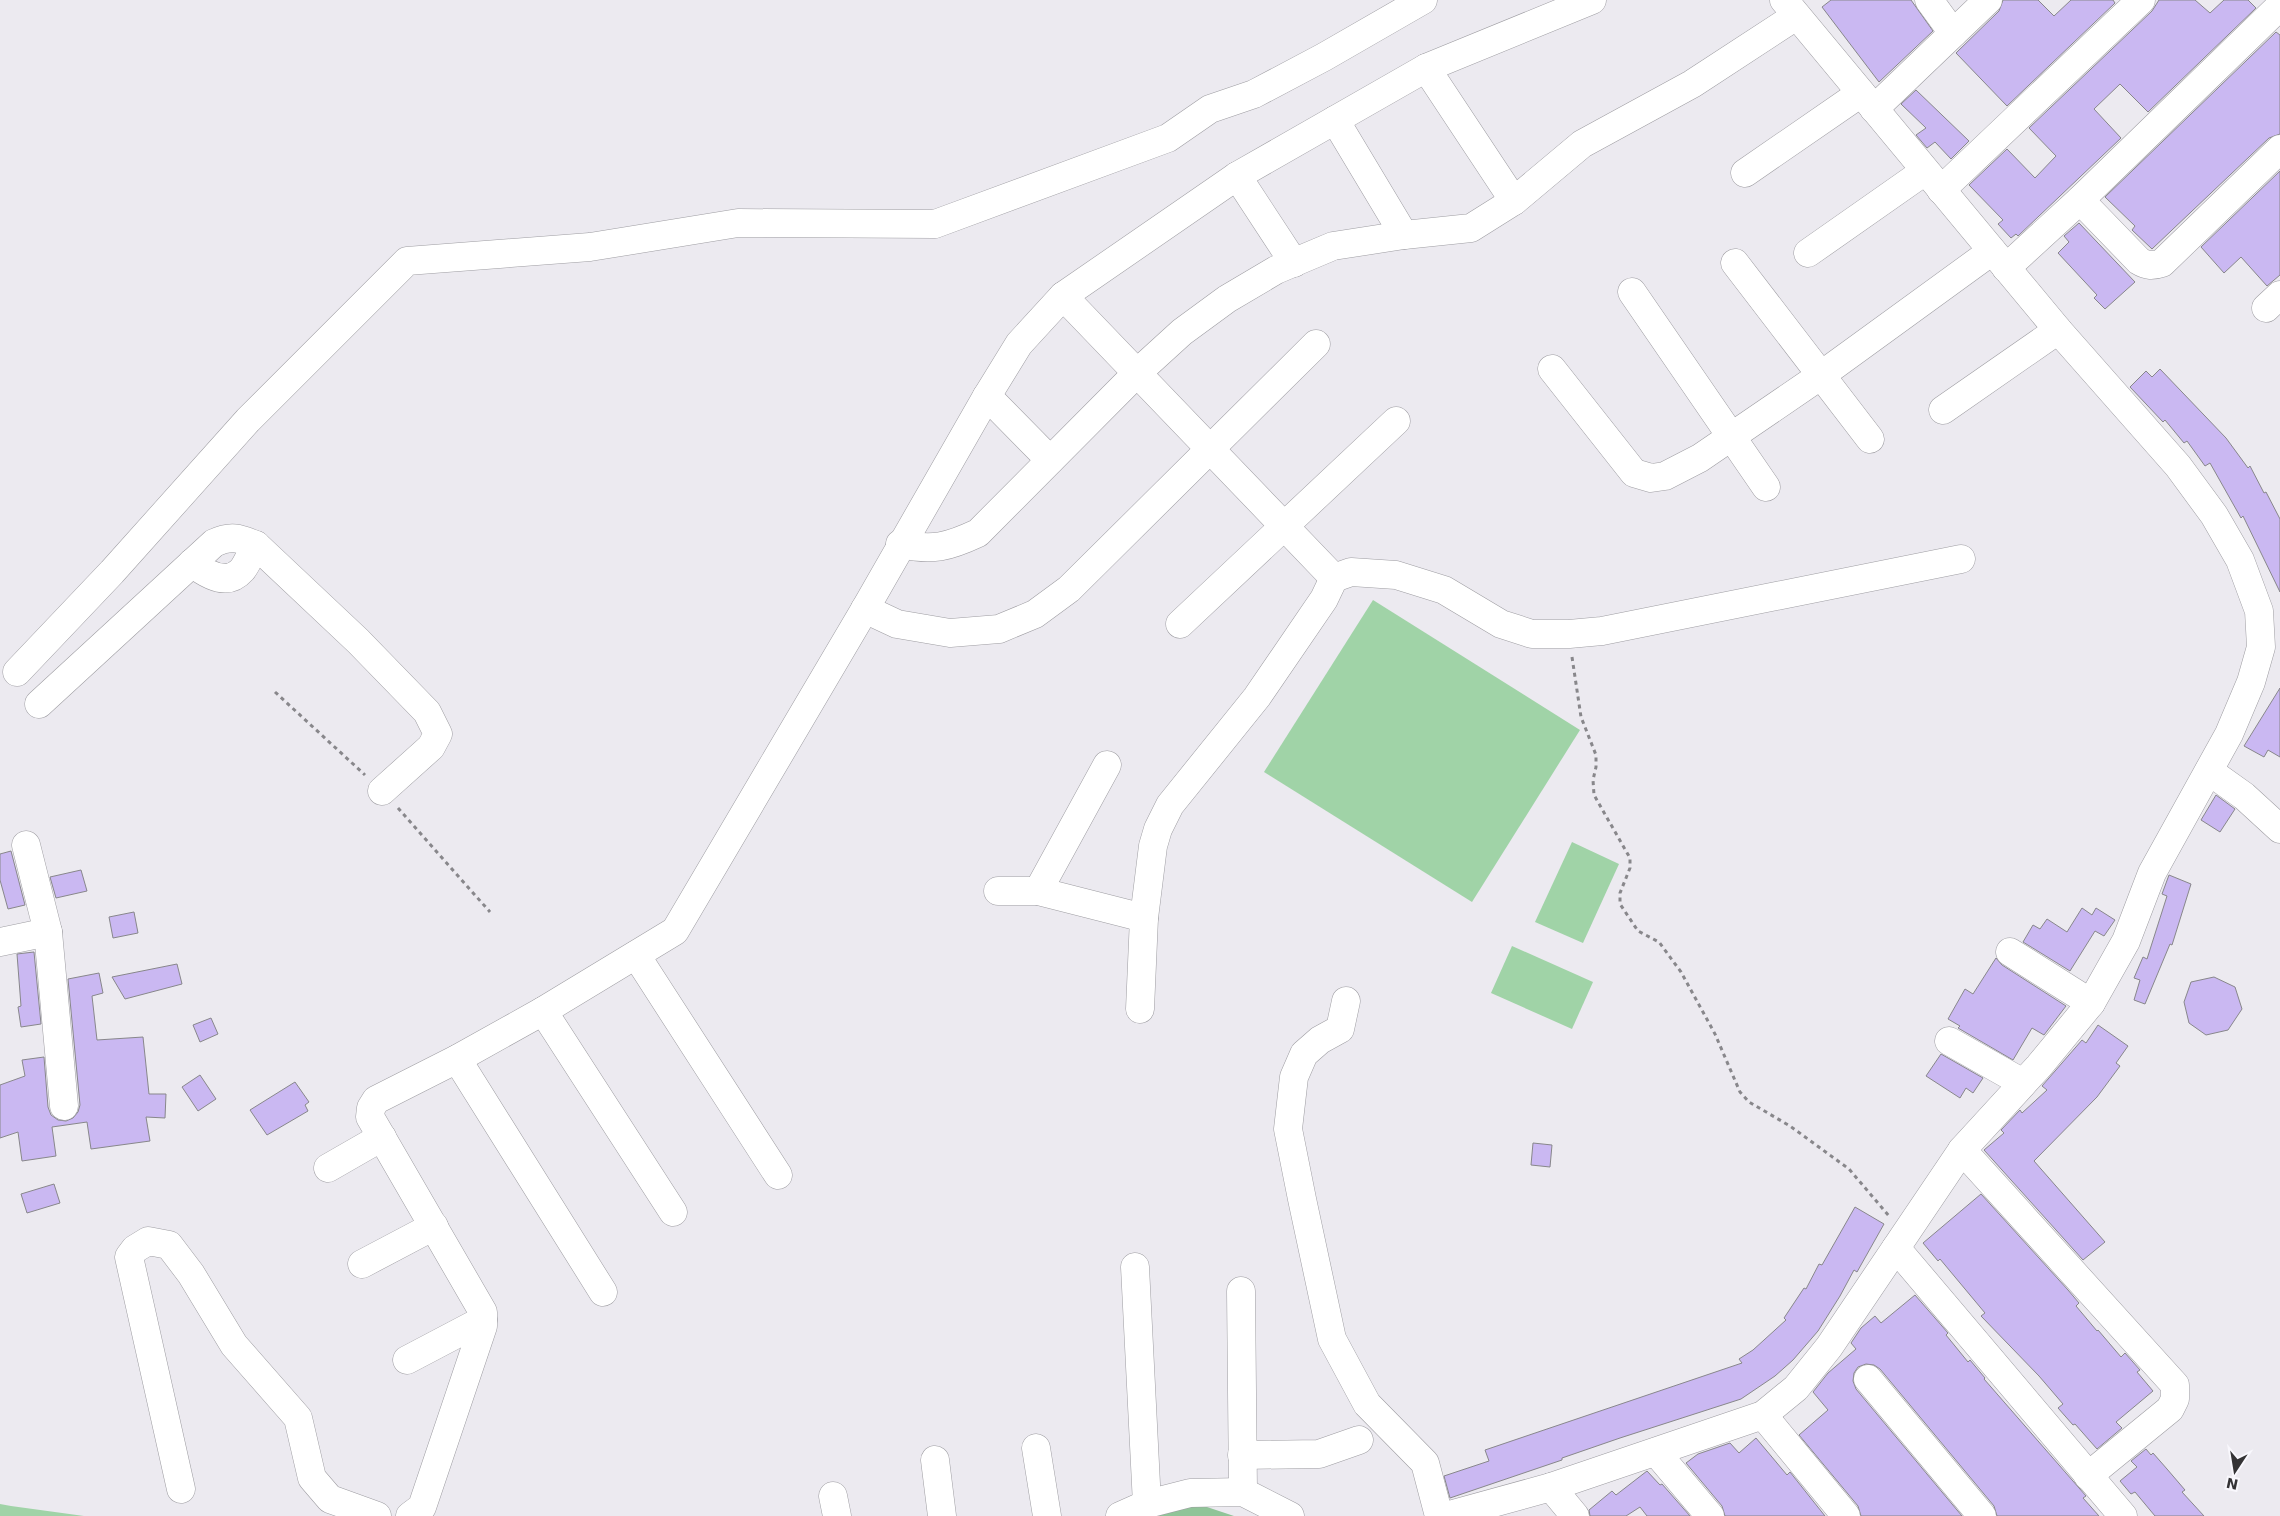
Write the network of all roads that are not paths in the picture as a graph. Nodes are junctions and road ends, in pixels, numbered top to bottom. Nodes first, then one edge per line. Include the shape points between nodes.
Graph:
1 (1423, 0) edge
2 (1592, 0) edge
3 (1929, 0) edge
4 (1988, 0) edge
5 (2141, 0) edge
6 (2276, 7) edge
7 (1790, 8) edge
8 (1953, 33) junction
9 (1426, 68) junction
10 (1868, 101) junction
11 (1335, 120) junction
12 (2280, 149) edge
13 (1745, 173) dead end
14 (1238, 176) junction
15 (1933, 180) junction
16 (2080, 200) junction
17 (1514, 201) junction
18 (1404, 235) junction
19 (1808, 253) dead end
20 (1999, 259) junction
21 (1294, 263) junction
22 (1734, 263) dead end
23 (1632, 292) dead end
24 (1063, 296) junction
25 (2058, 330) junction
26 (1316, 344) dead end
27 (1552, 369) dead end
28 (1137, 373) junction
29 (1820, 376) junction
30 (987, 396) junction
31 (1943, 410) dead end
32 (1396, 421) dead end
33 (1730, 435) junction
34 (1870, 439) dead end
35 (1210, 450) junction
36 (1050, 460) junction
37 (1766, 487) dead end
38 (1284, 527) junction
39 (900, 544) junction
40 (1961, 559) dead end
41 (1334, 578) junction
42 (865, 609) junction
43 (1180, 624) dead end
44 (8, 666) edge
45 (1107, 765) dead end
46 (2209, 771) junction
47 (382, 791) dead end
48 (2280, 829) edge
49 (26, 845) dead end
50 (998, 891) dead end
51 (1038, 891) junction
52 (1144, 918) junction
53 (48, 932) junction
54 (0, 942) edge
55 (2010, 952) dead end
56 (636, 955) junction
57 (1346, 1001) dead end
58 (2091, 1003) junction
59 (1140, 1009) dead end
60 (543, 1011) junction
61 (1949, 1041) dead end
62 (457, 1059) junction
63 (2023, 1083) junction
64 (64, 1106) dead end
65 (382, 1137) junction
66 (1962, 1150) junction
67 (328, 1168) dead end
68 (778, 1175) dead end
69 (673, 1212) dead end
70 (434, 1226) junction
71 (1900, 1241) junction
72 (362, 1264) dead end
73 (1136, 1267) dead end
74 (603, 1292) dead end
75 (1241, 1292) dead end
76 (483, 1320) junction
77 (407, 1360) dead end
78 (1868, 1379) dead end
79 (1763, 1415) junction
80 (1359, 1440) dead end
81 (1036, 1448) dead end
82 (1656, 1452) junction
83 (1242, 1455) junction
84 (935, 1460) dead end
85 (2088, 1476) junction
86 (1551, 1487) junction
87 (181, 1489) dead end
88 (1243, 1492) junction
89 (1147, 1504) junction
90 (377, 1516) edge
91 (410, 1516) edge
92 (942, 1516) edge
93 (1047, 1516) edge
94 (1120, 1516) edge
95 (1290, 1516) edge
96 (1439, 1516) edge
97 (1446, 1516) edge
98 (1575, 1516) edge
99 (1710, 1516) edge
100 (1846, 1516) edge
101 (1982, 1516) edge
102 (2123, 1516) edge

1 - 44 street via 1324,58 1254,94 1210,109 1168,138 935,224 738,224 590,247 407,261 248,420 112,572
2 - 9 street
3 - 8 street
4 - 8 street
5 - 15 street
6 - 16 street
7 - 10 street
7 - 17 street via 1692,84 1582,144
8 - 10 street
9 - 11 street
9 - 17 street
10 - 13 street
10 - 15 street
11 - 14 street
11 - 18 street
12 - 16 street via 2156,265 2139,261
14 - 21 street
14 - 24 street
15 - 19 street
15 - 20 street
16 - 20 street
17 - 18 street via 1471,228
18 - 21 street via 1333,246
20 - 25 street
20 - 29 street
21 - 28 street via 1227,299 1182,332
22 - 29 street
23 - 33 street
24 - 28 street
24 - 30 street via 1019,344
25 - 31 street
25 - 46 street via 2178,466 2214,515 2240,560 2259,611 2261,647 2252,682
26 - 35 street
27 - 33 street via 1634,472 1651,478 1665,476 1700,458
28 - 35 street
28 - 36 street
29 - 33 street
29 - 34 street
30 - 36 street
30 - 39 street
32 - 38 street
33 - 37 street
35 - 38 street
35 - 42 street via 1069,589 1035,614 999,629 950,633 897,624
36 - 39 street via 978,533 952,545 918,548
38 - 41 street
38 - 43 street
39 - 42 street
40 - 41 street via 1602,631 1569,634 1532,634 1501,624 1444,590 1396,575 1351,572
41 - 52 street via 1324,599 1257,697 1170,805 1152,846
42 - 56 street via 682,922 675,931
44 - 47 street via 44,699 214,543 237,537 256,545 358,641 427,712 438,734 431,747
45 - 51 street
46 - 48 street via 2244,796
46 - 58 street via 2152,873 2126,941
49 - 53 street
50 - 51 street
51 - 52 street
52 - 59 street
53 - 54 street
53 - 64 street
55 - 58 street
56 - 60 street
56 - 68 street
57 - 96 street via 1340,1029 1304,1054 1294,1077 1288,1129 1332,1339 1367,1404 1425,1462
58 - 63 street
60 - 62 street
60 - 69 street
61 - 63 street
62 - 65 street via 376,1100 370,1117
62 - 74 street
63 - 66 street
65 - 67 street
65 - 70 street
66 - 71 street
66 - 85 street via 2175,1385 2175,1399 2170,1409
70 - 72 street
70 - 76 street via 483,1312
71 - 79 street via 1829,1347 1796,1388
71 - 85 street
73 - 89 street
75 - 83 street
76 - 77 street
76 - 91 street via 422,1507
78 - 101 street
79 - 82 street
79 - 100 street
80 - 83 street via 1319,1454
81 - 93 street
82 - 86 street
82 - 99 street
83 - 88 street
84 - 92 street
85 - 102 street
86 - 97 street
86 - 98 street
87 - 90 street via 129,1257 134,1248 148,1240 169,1245 191,1274 234,1345 298,1418 312,1478 330,1499
88 - 89 street via 1190,1493
88 - 95 street
89 - 94 street

